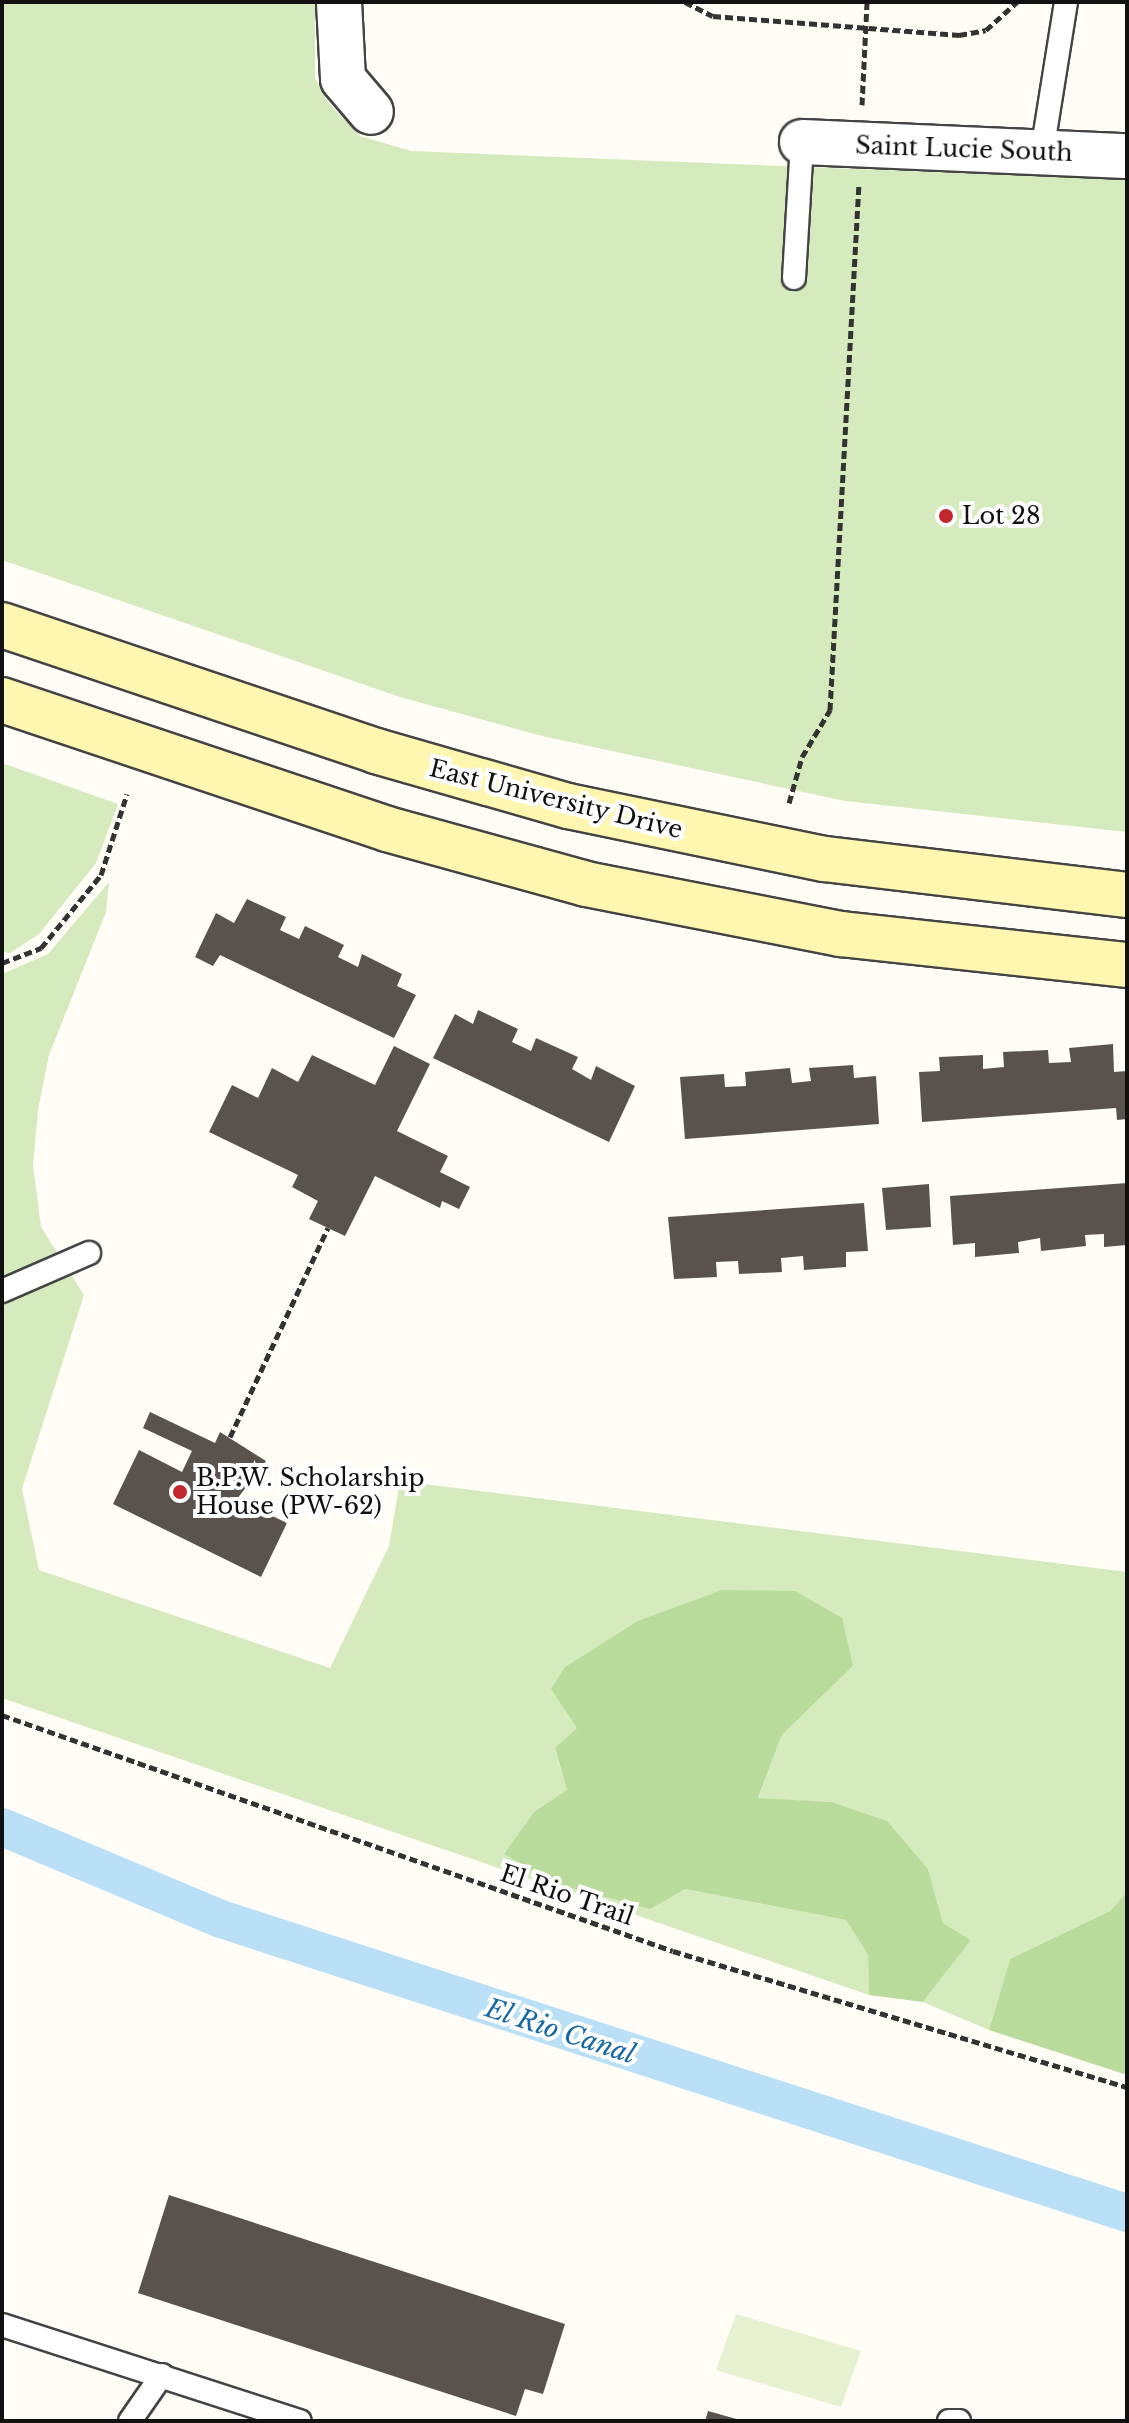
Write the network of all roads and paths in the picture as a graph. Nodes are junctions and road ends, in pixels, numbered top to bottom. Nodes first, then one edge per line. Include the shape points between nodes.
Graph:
1 (339, 2) edge
2 (685, 2) edge
3 (867, 2) edge
4 (1017, 2) edge
5 (1066, 2) edge
6 (866, 30) junction
7 (371, 112) dead end
8 (802, 142) joint
9 (860, 145) junction
10 (1042, 152) junction
11 (1127, 156) edge
12 (794, 278) dead end
13 (2, 625) edge
14 (2, 700) edge
15 (127, 794) dead end
16 (789, 803) dead end
17 (1127, 895) edge
18 (2, 963) edge
19 (1127, 965) edge
20 (328, 1228) dead end
21 (89, 1253) dead end
22 (2, 1291) edge
23 (230, 1437) dead end
24 (2, 1715) edge
25 (1127, 2087) edge
26 (2, 2325) edge
27 (162, 2375) junction
28 (130, 2421) edge
29 (300, 2421) edge
30 (949, 2421) edge
31 (959, 2421) edge

1 - 7 street via 343,79
2 - 6 path via 713,16
3 - 6 path
4 - 6 path via 1009,15 972,33
5 - 10 lane
6 - 9 path
8 - 9 street, Saint Lucie South
8 - 12 lane
9 - 10 street, Saint Lucie South
9 - 16 path via 830,710 798,765
10 - 11 street, Saint Lucie South
13 - 17 street, East University Drive via 376,751 568,806 857,864
14 - 19 street via 387,829 586,884 841,934
15 - 18 path via 101,875 41,948
20 - 23 path
21 - 22 lane
24 - 25 path, El Rio Trail via 673,1951
26 - 27 lane
27 - 28 lane
27 - 29 lane
30 - 31 lane

